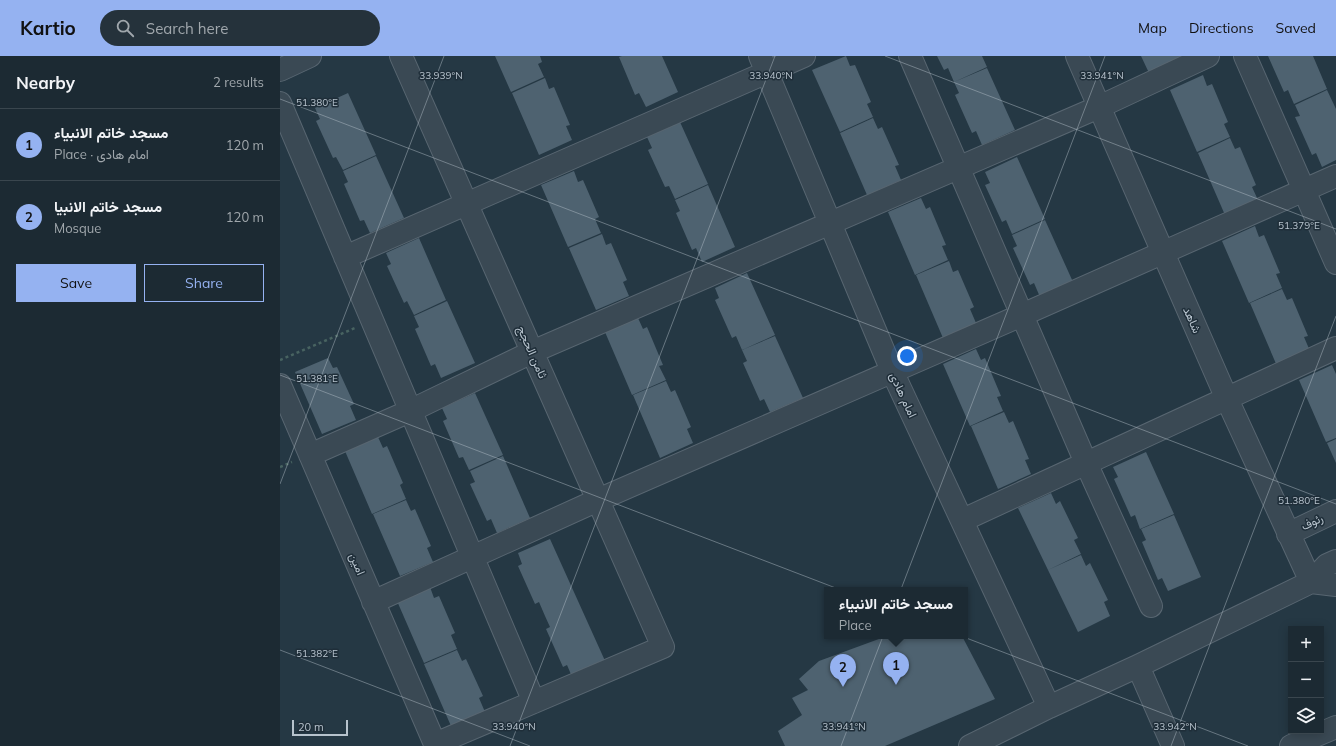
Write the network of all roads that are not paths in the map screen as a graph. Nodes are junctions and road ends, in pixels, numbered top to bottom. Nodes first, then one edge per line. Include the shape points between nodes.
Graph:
1 (310, 56) edge
2 (401, 56) edge
3 (804, 56) edge
4 (910, 56) edge
5 (1077, 56) edge
6 (1208, 56) edge
7 (1245, 56) edge
8 (763, 64) edge
9 (280, 70) edge
10 (280, 103) edge
11 (1099, 107) junction
12 (958, 168) junction
13 (1336, 176) edge
14 (1304, 190) junction
15 (467, 204) junction
16 (830, 223) junction
17 (1163, 253) junction
18 (345, 257) junction
19 (1336, 264) edge
20 (1022, 315) junction
21 (1336, 348) edge
22 (532, 352) junction
23 (892, 371) junction
24 (280, 385) edge
25 (1227, 399) junction
26 (410, 411) junction
27 (310, 455) junction
28 (1086, 464) junction
29 (598, 500) junction
30 (1336, 511) edge
31 (963, 520) junction
32 (1288, 534) junction
33 (472, 557) junction
34 (1336, 561) edge
35 (1311, 582) junction
36 (1336, 585) edge
37 (373, 602) junction
38 (1151, 606) dead end
39 (1138, 666) junction
40 (534, 702) junction
41 (1049, 707) junction
42 (1336, 727) edge
43 (970, 746) edge
44 (1173, 746) edge
45 (1291, 746) edge

1 - 9 street
2 - 15 street, ثامن الحجج
3 - 8 street
4 - 12 street
5 - 11 street, شاهد
6 - 11 street
7 - 14 street
8 - 15 street
8 - 16 street, امام هادی
10 - 18 street
11 - 12 street
11 - 17 street, شاهد
12 - 16 street
12 - 20 street
13 - 14 street
14 - 17 street
14 - 19 street
15 - 18 street
15 - 22 street, ثامن الحجج
16 - 22 street
16 - 23 street, امام هادی
17 - 20 street
17 - 25 street, شاهد
18 - 26 street
20 - 23 street
20 - 28 street
21 - 25 street
22 - 26 street
22 - 29 street, ثامن الحجج
23 - 29 street
23 - 31 street, امام هادی
24 - 27 street, امین
25 - 28 street
25 - 32 street, شاهد
26 - 27 street
26 - 33 street
27 - 37 street, امین
28 - 31 street
28 - 38 street
29 - 33 street
29 - 40 street, ثامن الحجج via 663,647
30 - 32 street, رئوف
31 - 41 street, امام هادی
32 - 35 street, شاهد
33 - 37 street
33 - 40 street
34 - 35 street via 1327,564
35 - 36 street
35 - 39 street
37 - 40 street, امین via 435,744
39 - 41 street
39 - 44 street
41 - 43 street
42 - 45 street

